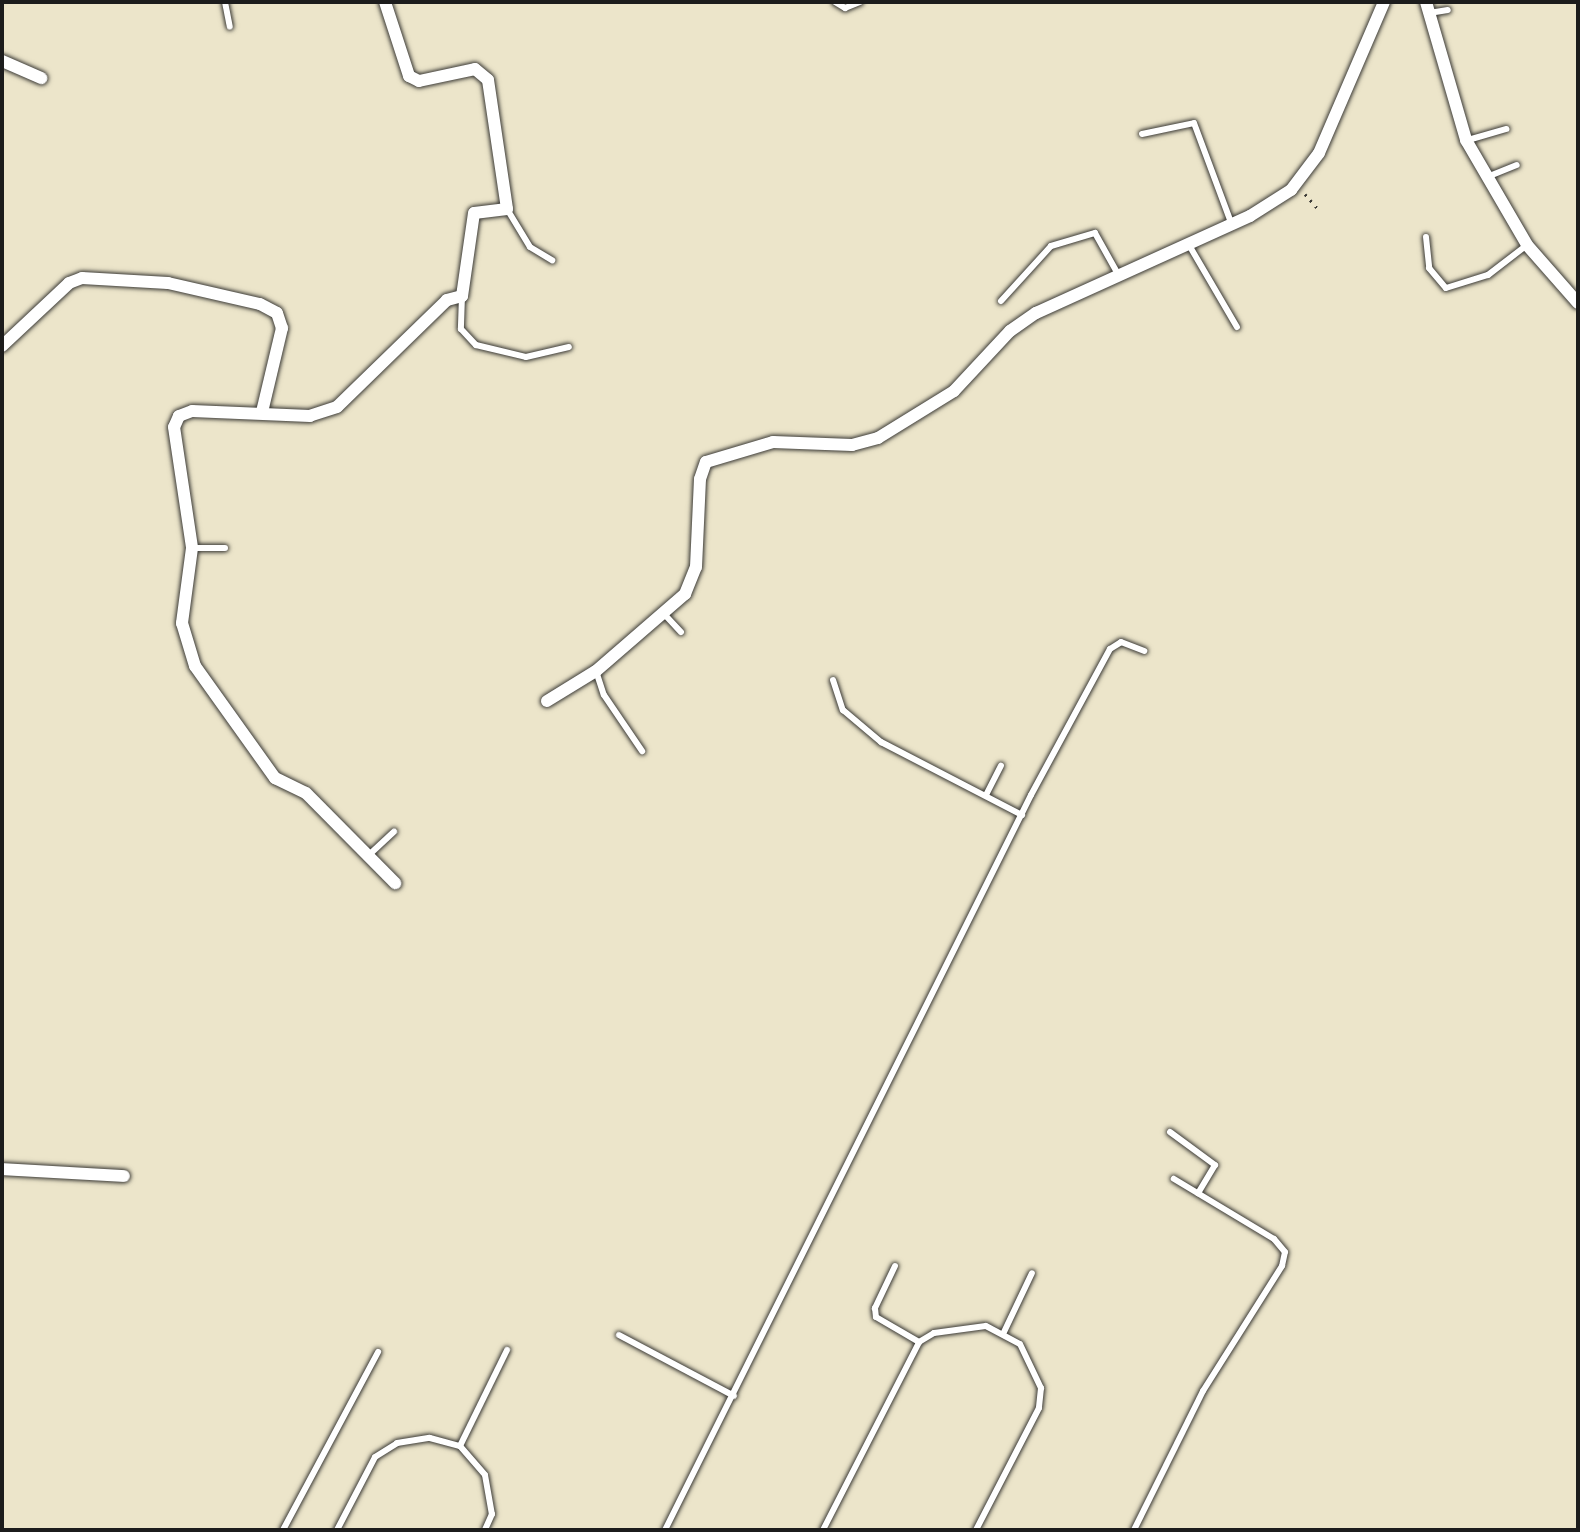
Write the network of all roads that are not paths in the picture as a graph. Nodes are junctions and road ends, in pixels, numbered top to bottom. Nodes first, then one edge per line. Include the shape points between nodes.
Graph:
1 (225, 2) edge
2 (385, 2) edge
3 (835, 2) edge
4 (860, 2) edge
5 (1384, 2) edge
6 (1428, 8) edge
7 (1448, 10) dead end
8 (230, 27) dead end
9 (2, 61) edge
10 (41, 78) dead end
11 (1506, 129) dead end
12 (1142, 134) dead end
13 (1466, 140) junction
14 (1517, 165) dead end
15 (1487, 177) junction
16 (507, 209) junction
17 (1232, 225) junction
18 (1426, 237) dead end
19 (1189, 245) junction
20 (1527, 245) junction
21 (552, 260) dead end
22 (1119, 276) junction
23 (462, 296) junction
24 (1001, 301) dead end
25 (1578, 303) edge
26 (1237, 327) dead end
27 (2, 346) edge
28 (569, 347) dead end
29 (262, 412) junction
30 (192, 548) junction
31 (225, 548) dead end
32 (666, 616) junction
33 (681, 632) dead end
34 (1144, 651) dead end
35 (596, 671) junction
36 (833, 680) dead end
37 (547, 701) dead end
38 (642, 751) dead end
39 (1001, 766) dead end
40 (986, 795) junction
41 (1022, 815) junction
42 (394, 832) dead end
43 (370, 854) junction
44 (395, 883) dead end
45 (1170, 1132) dead end
46 (2, 1169) edge
47 (124, 1176) dead end
48 (1174, 1179) dead end
49 (1198, 1193) junction
50 (895, 1266) dead end
51 (1032, 1273) dead end
52 (1004, 1332) junction
53 (619, 1335) dead end
54 (919, 1342) junction
55 (507, 1350) dead end
56 (378, 1352) dead end
57 (734, 1396) junction
58 (460, 1446) junction
59 (283, 1530) edge
60 (337, 1530) edge
61 (485, 1530) edge
62 (665, 1530) edge
63 (823, 1530) edge
64 (976, 1530) edge
65 (1134, 1530) edge

1 - 8 lane
2 - 16 street via 409,76 419,81 475,69 488,80
3 - 4 lane via 845,8
5 - 17 street via 1319,153 1297,184
6 - 7 lane
6 - 13 street
9 - 10 street
11 - 13 lane
12 - 17 lane via 1194,123
13 - 15 street
14 - 15 lane
15 - 20 street
16 - 21 lane via 530,247
16 - 23 street via 471,217
17 - 19 street
18 - 20 lane via 1429,268 1446,288 1488,275
19 - 22 street
19 - 26 lane
20 - 25 street
22 - 24 lane via 1095,233 1051,246
22 - 32 street via 1023,321 954,391 878,438 852,445 773,442 706,462 700,479 692,583
23 - 28 lane via 461,329 476,345 526,357
23 - 29 street via 441,306 337,407 310,416
27 - 29 street via 69,283 82,278 168,283 260,304 277,313 282,328
29 - 30 street via 192,411 176,419
30 - 31 lane
30 - 43 street via 182,623 195,666 275,778 306,793
32 - 33 lane
32 - 35 street
34 - 41 lane via 1121,642 1110,649
35 - 37 street
35 - 38 lane via 604,695
36 - 40 lane via 843,710 870,734
39 - 40 lane
40 - 41 lane
41 - 57 lane
42 - 43 lane
43 - 44 street
45 - 49 lane via 1215,1165
46 - 47 street
48 - 49 lane
49 - 65 lane via 1274,1239 1285,1252 1282,1266 1203,1391
50 - 54 lane via 875,1308 876,1317
51 - 52 lane
52 - 54 lane via 963,1327
52 - 64 lane via 1034,1366 1041,1388 1039,1408
53 - 57 lane
54 - 63 lane
55 - 58 lane
56 - 59 lane
57 - 62 lane
58 - 60 lane via 430,1438 410,1440 375,1457
58 - 61 lane via 475,1459 491,1492 492,1514

